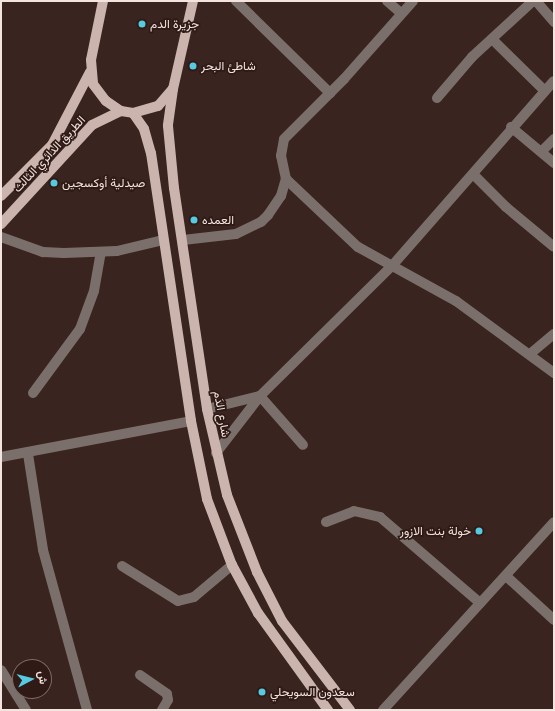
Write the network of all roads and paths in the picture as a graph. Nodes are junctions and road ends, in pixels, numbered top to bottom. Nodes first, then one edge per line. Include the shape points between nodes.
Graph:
1 (103, 1) edge
2 (193, 1) edge
3 (236, 1) edge
4 (387, 1) edge
5 (413, 1) edge
6 (535, 1) edge
7 (401, 13) junction
8 (554, 22) edge
9 (492, 39) junction
10 (90, 72) junction
11 (554, 81) edge
12 (173, 90) junction
13 (545, 91) junction
14 (330, 93) junction
15 (436, 98) dead end
16 (121, 111) junction
17 (133, 113) junction
18 (511, 127) junction
19 (554, 139) edge
20 (542, 151) junction
21 (554, 163) edge
22 (473, 174) junction
23 (286, 179) junction
24 (1, 196) edge
25 (1, 224) edge
26 (1, 237) edge
27 (164, 240) junction
28 (183, 240) junction
29 (554, 246) edge
30 (101, 253) junction
31 (391, 267) junction
32 (554, 334) edge
33 (530, 354) junction
34 (554, 373) edge
35 (33, 393) dead end
36 (260, 396) junction
37 (207, 409) junction
38 (191, 421) junction
39 (303, 445) dead end
40 (216, 453) junction
41 (28, 454) junction
42 (1, 457) edge
43 (326, 522) dead end
44 (554, 522) edge
45 (232, 565) junction
46 (122, 566) dead end
47 (506, 576) junction
48 (480, 603) junction
49 (554, 620) edge
50 (1, 670) edge
51 (140, 675) dead end
52 (85, 709) edge
53 (26, 710) edge
54 (162, 710) edge
55 (328, 710) edge
56 (350, 710) edge
57 (383, 710) edge

1 - 10 main road, الطريق الدائري الثالث
2 - 12 main road, شارع الدَم
3 - 14 street
4 - 7 street
5 - 7 street
6 - 8 street
6 - 9 street
7 - 14 street
9 - 13 street
9 - 15 street
10 - 16 main road via 99,94
10 - 24 main road, الطريق الدائري الثالث via 52,145
11 - 13 street
12 - 17 main road via 158,106
12 - 28 main road, شارع الدَم via 168,109 169,145
13 - 18 street
14 - 23 street via 284,139 281,156
16 - 17 main road
16 - 25 main road, الطريق الدائري الثالث via 92,125
17 - 27 main road via 144,129 151,153
18 - 20 street
18 - 22 street
19 - 20 street
20 - 21 street
22 - 29 street via 506,207
22 - 31 street
23 - 28 street via 277,204 261,222 236,234
23 - 31 street via 358,247
26 - 30 street via 43,252
27 - 30 street
27 - 38 main road
28 - 37 main road, شارع الدَم
30 - 35 street via 94,291 80,329
31 - 33 street via 456,301
31 - 36 street
32 - 33 street
33 - 34 street
36 - 37 street
36 - 39 street
36 - 40 street
37 - 40 main road, شارع الدَم
38 - 41 street
38 - 45 main road via 207,500
40 - 56 main road, شارع الدَم via 238,529 263,585 302,651
41 - 42 street
41 - 52 street via 43,550
43 - 48 street via 354,511 380,517
44 - 47 street
45 - 46 street via 194,597 178,601
45 - 55 main road via 271,633
47 - 48 street
47 - 49 street
48 - 57 street
50 - 53 street
51 - 54 street via 167,694 168,700

